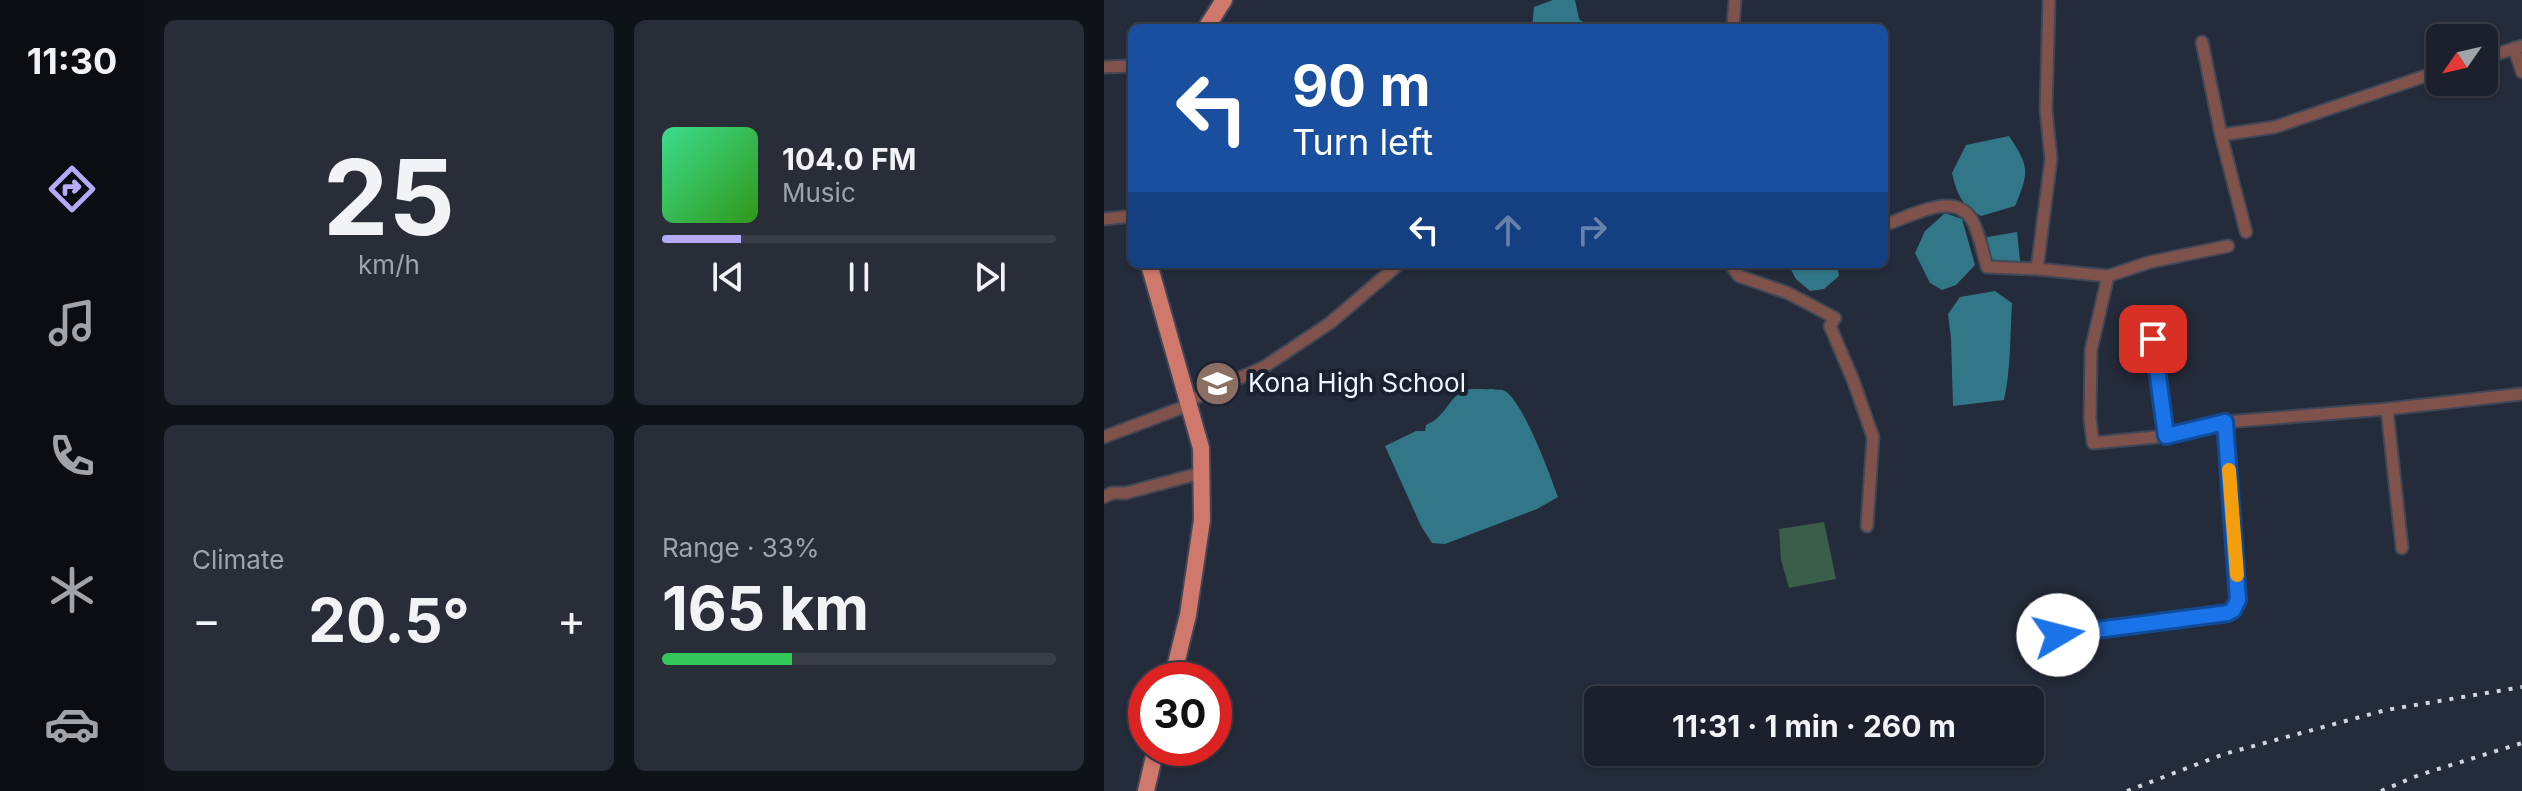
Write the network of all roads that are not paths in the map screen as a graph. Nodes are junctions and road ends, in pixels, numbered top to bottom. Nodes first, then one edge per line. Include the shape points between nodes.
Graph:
1 (1224, 0) edge
2 (1735, 0) edge
3 (2049, 0) edge
4 (1209, 24) edge
5 (1733, 24) edge
6 (2202, 42) dead end
7 (2518, 47) edge
8 (2498, 53) edge
9 (1128, 66) edge
10 (1104, 67) edge
11 (2522, 72) edge
12 (2426, 76) edge
13 (2221, 135) junction
14 (1128, 216) edge
15 (1104, 219) edge
16 (1888, 223) edge
17 (2246, 232) dead end
18 (2228, 246) dead end
19 (1150, 268) edge
20 (1394, 268) edge
21 (1733, 268) edge
22 (2037, 269) junction
23 (2108, 276) junction
24 (2153, 339) dead end
25 (2522, 394) edge
26 (1188, 403) junction
27 (2387, 409) junction
28 (2225, 422) junction
29 (2166, 436) junction
30 (1104, 437) edge
31 (1201, 473) junction
32 (1104, 497) edge
33 (1867, 526) dead end
34 (2402, 548) dead end
35 (2030, 639) dead end
36 (1176, 662) edge
37 (1152, 766) edge
38 (1146, 791) edge

1 - 4 main road
2 - 5 street
3 - 22 street via 2046,110 2051,159
6 - 13 street
7 - 8 street
7 - 11 street
9 - 10 street
12 - 13 street via 2275,127
13 - 17 street
14 - 15 street
16 - 22 street via 1925,209 1955,205 1974,223 1987,267
18 - 23 street
19 - 26 main road
20 - 26 street via 1330,323 1264,367
21 - 33 street via 1739,276 1788,293 1835,318 1830,326 1873,437
22 - 23 street
23 - 29 street via 2091,350 2093,443
24 - 29 street
25 - 27 street
26 - 30 street
26 - 31 main road via 1201,448
27 - 28 street
27 - 34 street
28 - 29 street
28 - 35 street via 2237,572 2233,610
31 - 32 street
31 - 36 main road via 1202,520
37 - 38 main road

